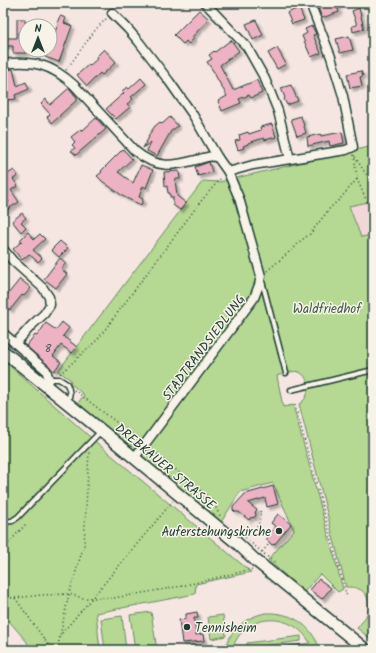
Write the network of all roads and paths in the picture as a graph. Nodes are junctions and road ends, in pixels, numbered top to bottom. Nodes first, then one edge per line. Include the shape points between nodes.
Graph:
1 (92, 3) edge
2 (100, 3) edge
3 (122, 3) edge
4 (205, 3) edge
5 (310, 3) edge
6 (104, 9) junction
7 (112, 13) junction
8 (3, 64) edge
9 (64, 75) junction
10 (354, 151) junction
11 (218, 158) junction
12 (290, 159) junction
13 (228, 171) junction
14 (357, 179) junction
15 (373, 183) edge
16 (367, 202) dead end
17 (3, 249) edge
18 (261, 276) junction
19 (3, 333) edge
20 (16, 343) junction
21 (3, 351) edge
22 (373, 370) edge
23 (286, 373) dead end
24 (50, 381) junction
25 (68, 385) junction
26 (291, 390) dead end
27 (66, 402) junction
28 (295, 405) dead end
29 (98, 434) junction
30 (145, 444) junction
31 (134, 458) junction
32 (178, 495) junction
33 (260, 510) dead end
34 (222, 518) dead end
35 (3, 522) edge
36 (26, 524) dead end
37 (241, 540) junction
38 (3, 549) edge
39 (256, 568) dead end
40 (279, 568) dead end
41 (69, 594) junction
42 (3, 597) edge
43 (347, 597) dead end
44 (15, 598) junction
45 (92, 598) junction
46 (60, 634) junction
47 (52, 650) edge
48 (57, 650) edge
49 (366, 650) edge

1 - 6 path
2 - 6 path
3 - 7 path
4 - 12 street via 247,47 265,79 278,111
5 - 10 street via 343,96
6 - 7 path
7 - 9 path via 96,30
7 - 11 street via 139,42 169,81
8 - 9 street via 28,62
9 - 11 street via 144,159 164,165 177,165 211,156
10 - 12 street
10 - 14 path
10 - 15 path
11 - 13 street
12 - 13 street
13 - 18 street
13 - 24 path via 201,200 98,339
14 - 16 path
14 - 18 path via 310,234
17 - 20 street via 49,297 50,305 44,314
18 - 23 lane
18 - 30 street, STADTRANDSIEDLUNG via 254,298
19 - 20 street
20 - 24 street via 46,370
21 - 24 street, DREBKAUER STRASSE
22 - 26 lane
24 - 25 lane via 62,380
24 - 27 street, DREBKAUER STRASSE
25 - 27 lane via 70,395
25 - 30 path
27 - 29 street, DREBKAUER STRASSE
28 - 43 path
29 - 31 street, DREBKAUER STRASSE
29 - 35 lane via 18,517
29 - 41 path via 90,448 84,545
30 - 31 street, STADTRANDSIEDLUNG
30 - 34 path via 212,500
31 - 32 street, DREBKAUER STRASSE
32 - 37 street, DREBKAUER STRASSE
32 - 45 path
33 - 37 path via 258,526
36 - 38 path
37 - 40 path via 262,552
37 - 49 street, DREBKAUER STRASSE via 255,560
39 - 45 path via 182,586 114,598
41 - 44 path
41 - 45 path
41 - 46 path
42 - 44 path
44 - 47 path
45 - 46 path
46 - 48 path

